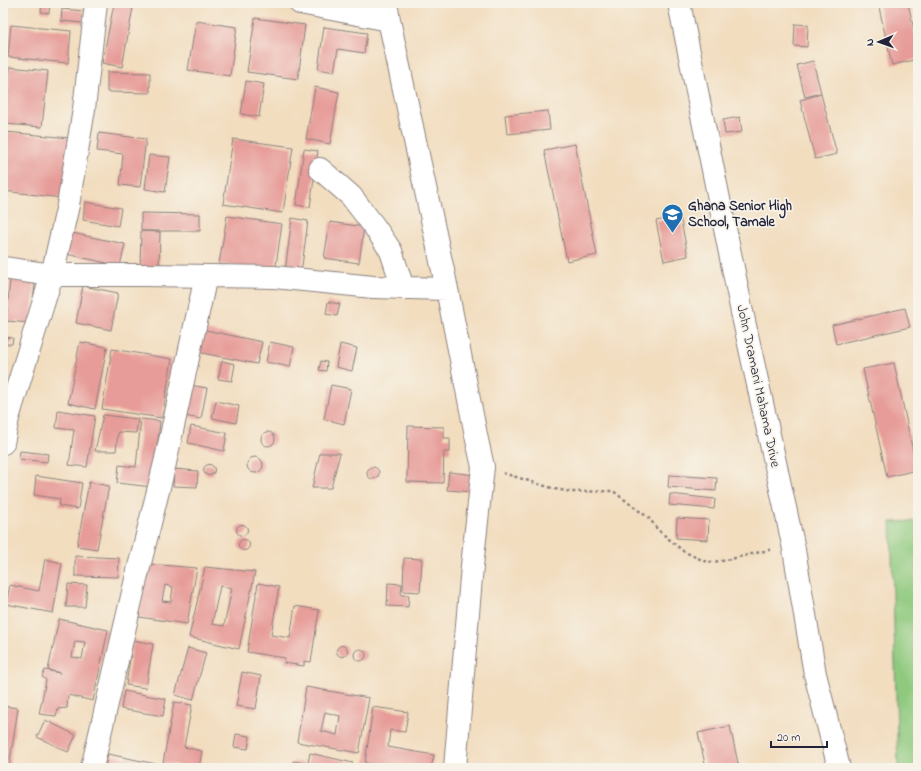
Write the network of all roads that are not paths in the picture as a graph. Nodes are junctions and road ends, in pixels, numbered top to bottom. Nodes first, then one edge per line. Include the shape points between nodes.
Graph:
1 (96, 3) edge
2 (300, 3) edge
3 (679, 3) edge
4 (388, 11) edge
5 (320, 169) dead end
6 (3, 268) edge
7 (52, 275) junction
8 (206, 276) junction
9 (404, 288) junction
10 (447, 289) junction
11 (3, 443) edge
12 (92, 768) edge
13 (454, 768) edge
14 (839, 768) edge

1 - 7 street via 84,109 68,205
2 - 4 street
3 - 14 street, John Dramani Mahama Drive via 792,544 816,674
4 - 10 street
5 - 9 street via 351,196 374,226 391,251
6 - 7 street
7 - 8 street
7 - 11 street via 8,418
8 - 9 street via 274,278
8 - 12 street via 165,463
9 - 10 street
10 - 13 street via 483,467

